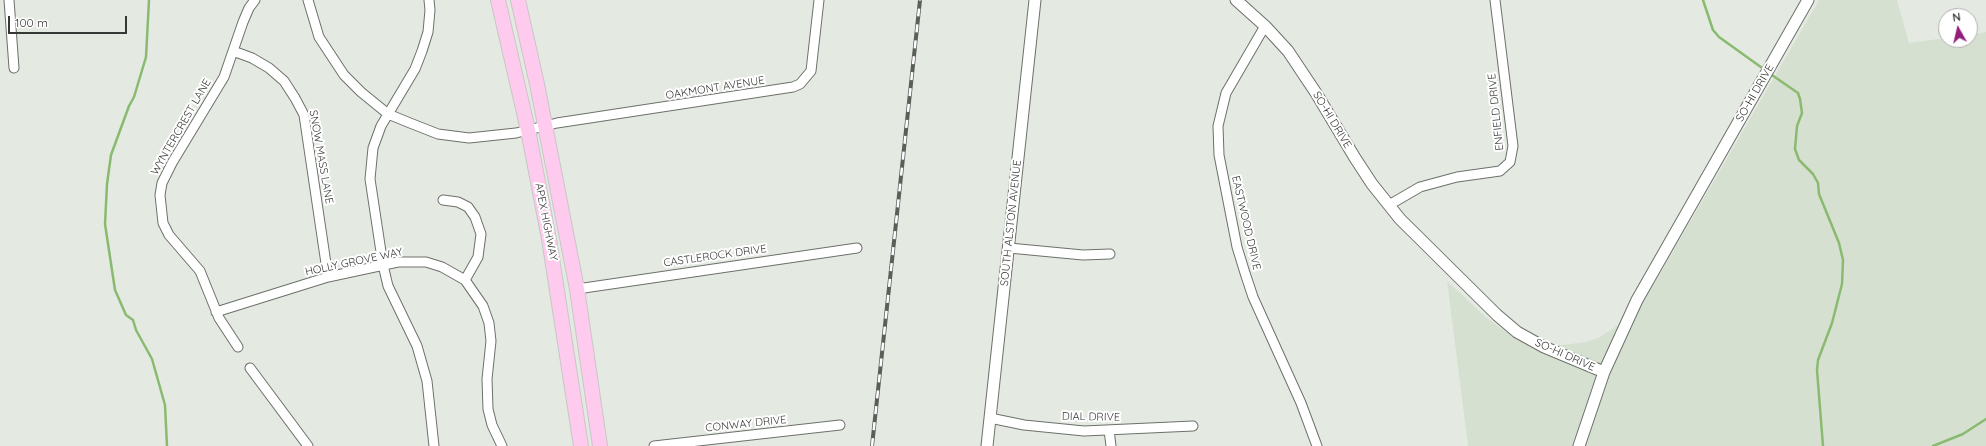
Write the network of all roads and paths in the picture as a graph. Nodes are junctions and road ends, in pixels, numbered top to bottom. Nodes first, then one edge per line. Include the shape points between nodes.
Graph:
1 (9, 0) edge
2 (255, 0) edge
3 (308, 0) edge
4 (429, 0) edge
5 (498, 0) edge
6 (518, 0) edge
7 (819, 0) edge
8 (1035, 0) edge
9 (1236, 0) edge
10 (1495, 0) edge
11 (1808, 0) edge
12 (1266, 26) junction
13 (233, 51) junction
14 (14, 68) dead end
15 (388, 114) junction
16 (545, 126) junction
17 (528, 130) junction
18 (443, 200) dead end
19 (1388, 204) junction
20 (857, 248) dead end
21 (1008, 248) junction
22 (1110, 254) dead end
23 (383, 265) junction
24 (328, 277) junction
25 (464, 280) junction
26 (577, 289) junction
27 (216, 312) junction
28 (238, 347) dead end
29 (250, 368) dead end
30 (1604, 372) junction
31 (990, 418) junction
32 (840, 425) dead end
33 (1193, 426) dead end
34 (1109, 430) junction
35 (308, 446) edge
36 (434, 446) edge
37 (502, 446) edge
38 (581, 446) edge
39 (600, 446) edge
40 (654, 446) edge
41 (987, 446) edge
42 (1111, 446) edge
43 (1317, 446) edge
44 (1579, 446) edge

1 - 14 street
2 - 13 street, WYNTERCREST LANE via 246,15
3 - 15 street, OAKMONT AVENUE via 320,36 344,75
4 - 15 street via 428,32 422,51 415,69
5 - 17 main road, APEX HIGHWAY
6 - 16 main road, APEX HIGHWAY
7 - 16 street, OAKMONT AVENUE via 811,71 800,84
8 - 21 street, SOUTH ALSTON AVENUE
9 - 12 street, SO-HI DRIVE
10 - 19 street, ENFIELD DRIVE via 1513,146 1510,162 1500,171 1449,178 1420,186
11 - 30 street, SO-HI DRIVE via 1637,300
12 - 19 street, SO-HI DRIVE via 1300,67 1354,158
12 - 43 street, EASTWOOD DRIVE via 1226,94 1218,126 1219,155 1237,247 1253,297
13 - 24 street, SNOW MASS LANE via 269,68 284,81 304,115
13 - 27 street, WYNTERCREST LANE via 224,78 172,163 162,183 160,195 163,223 169,235 200,271
15 - 17 street, OAKMONT AVENUE via 438,134 469,138
15 - 23 street via 373,148 370,179
16 - 17 street, OAKMONT AVENUE
16 - 26 main road, APEX HIGHWAY
17 - 38 main road, APEX HIGHWAY via 551,246
18 - 25 street via 458,202 468,207 481,234 478,257
19 - 30 street, SO-HI DRIVE via 1517,332 1544,347
20 - 26 street, CASTLEROCK DRIVE
21 - 22 street via 1084,256
21 - 31 street, SOUTH ALSTON AVENUE
23 - 24 street, HOLLY GROVE WAY
23 - 25 street, HOLLY GROVE WAY via 426,262 442,267
23 - 36 street via 395,303 424,368 430,398
24 - 27 street, HOLLY GROVE WAY
25 - 37 street, HOLLY GROVE WAY via 483,306 489,323 491,341 487,379 488,409
26 - 39 main road, APEX HIGHWAY
27 - 28 street, WYNTERCREST LANE
29 - 35 street
30 - 44 street
31 - 34 street, DIAL DRIVE via 1049,428
31 - 41 street, SOUTH ALSTON AVENUE
32 - 40 street, CONWAY DRIVE
33 - 34 street, DIAL DRIVE
34 - 42 street

